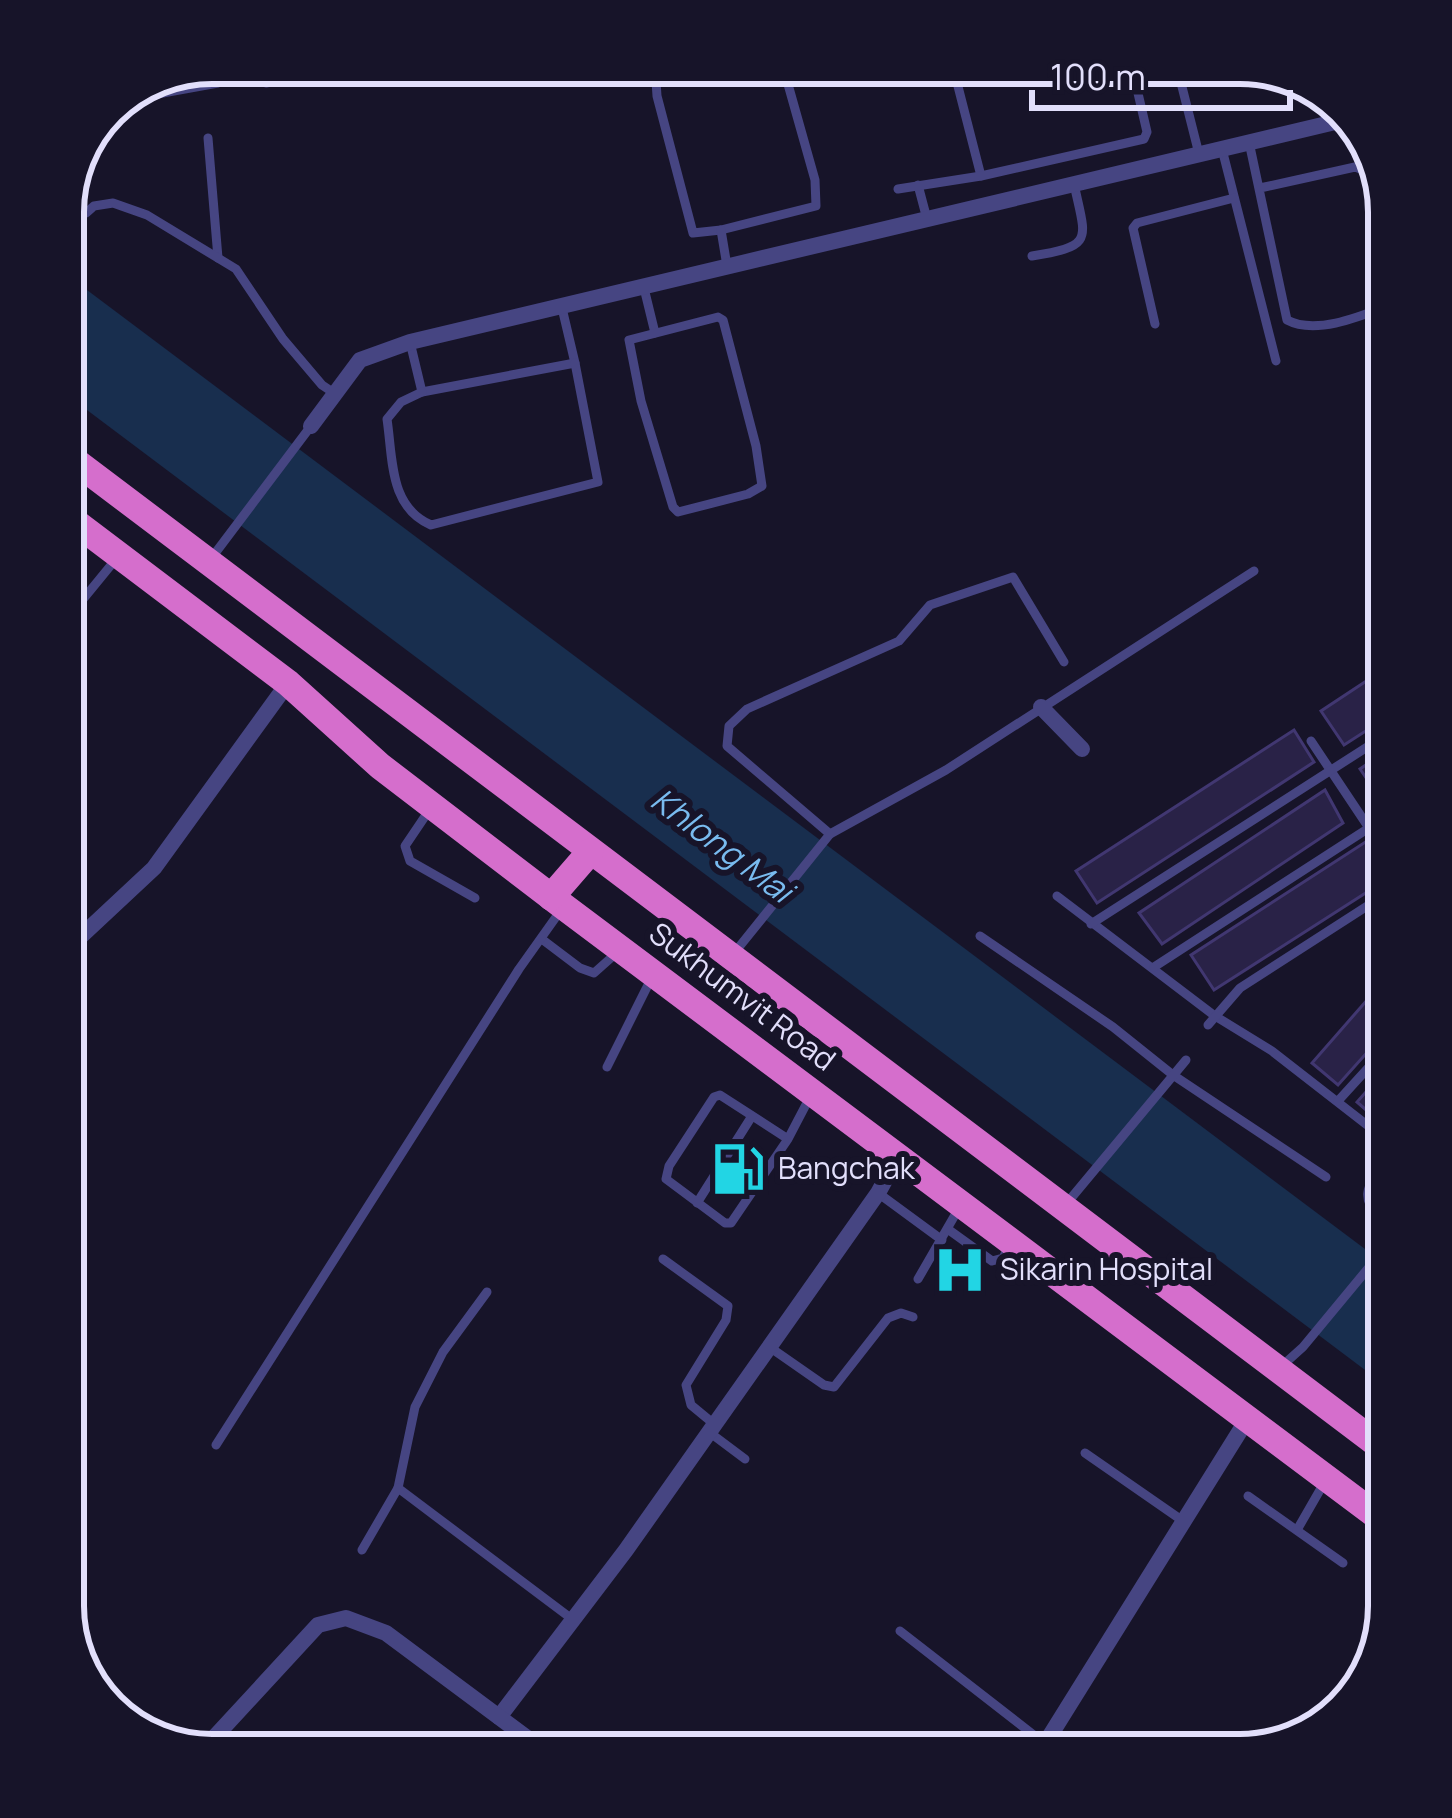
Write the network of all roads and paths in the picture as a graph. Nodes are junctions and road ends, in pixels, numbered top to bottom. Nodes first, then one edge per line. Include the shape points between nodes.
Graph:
1 (212, 84) edge
2 (656, 84) edge
3 (788, 84) edge
4 (957, 84) edge
5 (1136, 84) edge
6 (1181, 84) edge
7 (170, 92) edge
8 (1331, 123) edge
9 (208, 138) dead end
10 (1249, 142) junction
11 (1222, 148) junction
12 (1199, 154) junction
13 (1360, 169) edge
14 (981, 176) junction
15 (1074, 184) junction
16 (917, 185) junction
17 (1260, 188) junction
18 (898, 189) dead end
19 (1234, 198) junction
20 (86, 213) dead end
21 (927, 219) junction
22 (721, 230) junction
23 (1032, 256) dead end
24 (218, 258) junction
25 (727, 268) junction
26 (644, 288) junction
27 (562, 308) junction
28 (1368, 314) edge
29 (1155, 324) dead end
30 (655, 332) junction
31 (410, 342) junction
32 (1276, 361) dead end
33 (575, 363) junction
34 (422, 392) junction
35 (334, 393) junction
36 (311, 425) joint
37 (84, 468) edge
38 (84, 529) edge
39 (120, 556) junction
40 (208, 562) junction
41 (1254, 571) dead end
42 (84, 595) edge
43 (1064, 662) dead end
44 (288, 683) junction
45 (1041, 707) junction
46 (1311, 741) dead end
47 (1368, 747) edge
48 (1082, 749) dead end
49 (1331, 772) junction
50 (433, 805) junction
51 (1368, 826) edge
52 (1368, 830) edge
53 (828, 837) junction
54 (590, 852) junction
55 (1058, 896) dead end
56 (476, 898) dead end
57 (557, 902) junction
58 (1368, 906) edge
59 (1090, 924) junction
60 (84, 933) edge
61 (980, 936) dead end
62 (543, 940) junction
63 (615, 943) junction
64 (731, 956) junction
65 (1154, 967) junction
66 (655, 973) junction
67 (1212, 1021) junction
68 (1186, 1060) dead end
69 (608, 1067) dead end
70 (1368, 1068) edge
71 (1173, 1075) junction
72 (812, 1091) junction
73 (1338, 1101) junction
74 (752, 1116) junction
75 (1367, 1125) dead end
76 (788, 1139) junction
77 (899, 1155) junction
78 (1326, 1177) dead end
79 (878, 1192) junction
80 (697, 1203) junction
81 (962, 1203) junction
82 (1064, 1207) junction
83 (949, 1229) junction
84 (1010, 1239) junction
85 (942, 1240) junction
86 (663, 1258) dead end
87 (1368, 1267) edge
88 (918, 1279) dead end
89 (487, 1292) dead end
90 (913, 1317) dead end
91 (768, 1346) junction
92 (1279, 1368) junction
93 (1248, 1418) junction
94 (711, 1428) junction
95 (1368, 1437) edge
96 (216, 1444) dead end
97 (1085, 1453) dead end
98 (745, 1459) dead end
99 (1327, 1478) junction
100 (398, 1489) junction
101 (1248, 1496) dead end
102 (1368, 1509) edge
103 (1183, 1521) junction
104 (1297, 1529) junction
105 (362, 1550) dead end
106 (1343, 1563) dead end
107 (573, 1620) junction
108 (900, 1631) dead end
109 (499, 1717) junction
110 (218, 1734) edge
111 (522, 1734) edge
112 (1023, 1734) edge
113 (1050, 1734) edge

1 - 7 lane
2 - 22 lane via 689,230
3 - 22 lane via 816,206
4 - 14 lane
5 - 14 lane via 1144,139
6 - 12 lane
8 - 10 street
9 - 24 lane
10 - 11 street
10 - 17 lane
11 - 12 street
11 - 19 lane
12 - 15 street
13 - 17 lane
14 - 16 lane
15 - 21 street
15 - 23 lane via 1080,242
16 - 18 lane
16 - 21 lane
17 - 28 lane via 1290,322
19 - 29 lane via 1133,228
19 - 32 lane
20 - 24 lane via 113,203
21 - 25 street
22 - 25 lane
24 - 35 lane via 236,269 299,359
25 - 26 street
26 - 27 street
26 - 30 lane
27 - 31 street
27 - 33 lane
30 - 30 lane via 724,320 762,486 678,512 673,507 628,344
31 - 34 lane
31 - 35 street via 360,360
33 - 34 lane
33 - 34 lane via 598,482 431,525 408,513 399,497 387,419
35 - 36 street
36 - 40 lane
37 - 40 highway, Sukhumvit Road
38 - 39 highway, Sukhumvit Road
39 - 42 lane
39 - 44 highway, Sukhumvit Road
40 - 54 highway, Sukhumvit Road
41 - 45 lane
43 - 53 lane via 1013,577 931,605 899,641 746,709 729,725 727,746
44 - 50 highway, Sukhumvit Road
44 - 60 street via 154,868
45 - 48 street
45 - 53 lane
46 - 49 lane
47 - 49 lane
49 - 51 lane
49 - 59 lane
50 - 56 lane via 405,846 410,861
50 - 57 highway, Sukhumvit Road
52 - 65 lane
53 - 64 lane
54 - 57 highway
54 - 64 highway, Sukhumvit Road
55 - 59 lane
57 - 62 lane
57 - 63 highway, Sukhumvit Road
58 - 67 lane via 1240,988
59 - 65 lane
61 - 71 lane
62 - 63 lane via 594,973
62 - 96 lane
63 - 66 highway, Sukhumvit Road
64 - 82 highway, Sukhumvit Road
65 - 67 lane
66 - 69 lane
66 - 72 highway, Sukhumvit Road
67 - 73 lane via 1272,1051
68 - 71 lane
70 - 73 lane
71 - 78 lane
71 - 82 lane
72 - 76 lane
72 - 77 highway, Sukhumvit Road
73 - 75 lane
74 - 76 lane
74 - 80 lane
74 - 80 lane via 720,1095 705,1106 667,1171 671,1186
76 - 80 lane via 731,1223
77 - 79 street
77 - 81 highway, Sukhumvit Road
79 - 85 lane
79 - 91 street
81 - 83 lane
81 - 84 highway, Sukhumvit Road
82 - 92 highway, Sukhumvit Road
83 - 84 lane via 992,1261 1003,1258
83 - 85 lane
84 - 93 highway, Sukhumvit Road
85 - 88 lane
86 - 94 lane via 728,1306 686,1385
87 - 92 lane
89 - 100 lane via 416,1407
90 - 91 lane via 888,1318 834,1387
91 - 94 street
92 - 95 highway, Sukhumvit Road
93 - 99 highway, Sukhumvit Road
93 - 103 street
94 - 98 lane
94 - 107 street
97 - 103 lane
99 - 102 highway, Sukhumvit Road
99 - 104 lane
100 - 105 lane
100 - 107 lane
101 - 104 lane
103 - 113 street
104 - 106 lane
107 - 109 street
108 - 112 lane
109 - 110 street via 386,1633 335,1618 319,1625
109 - 111 street

